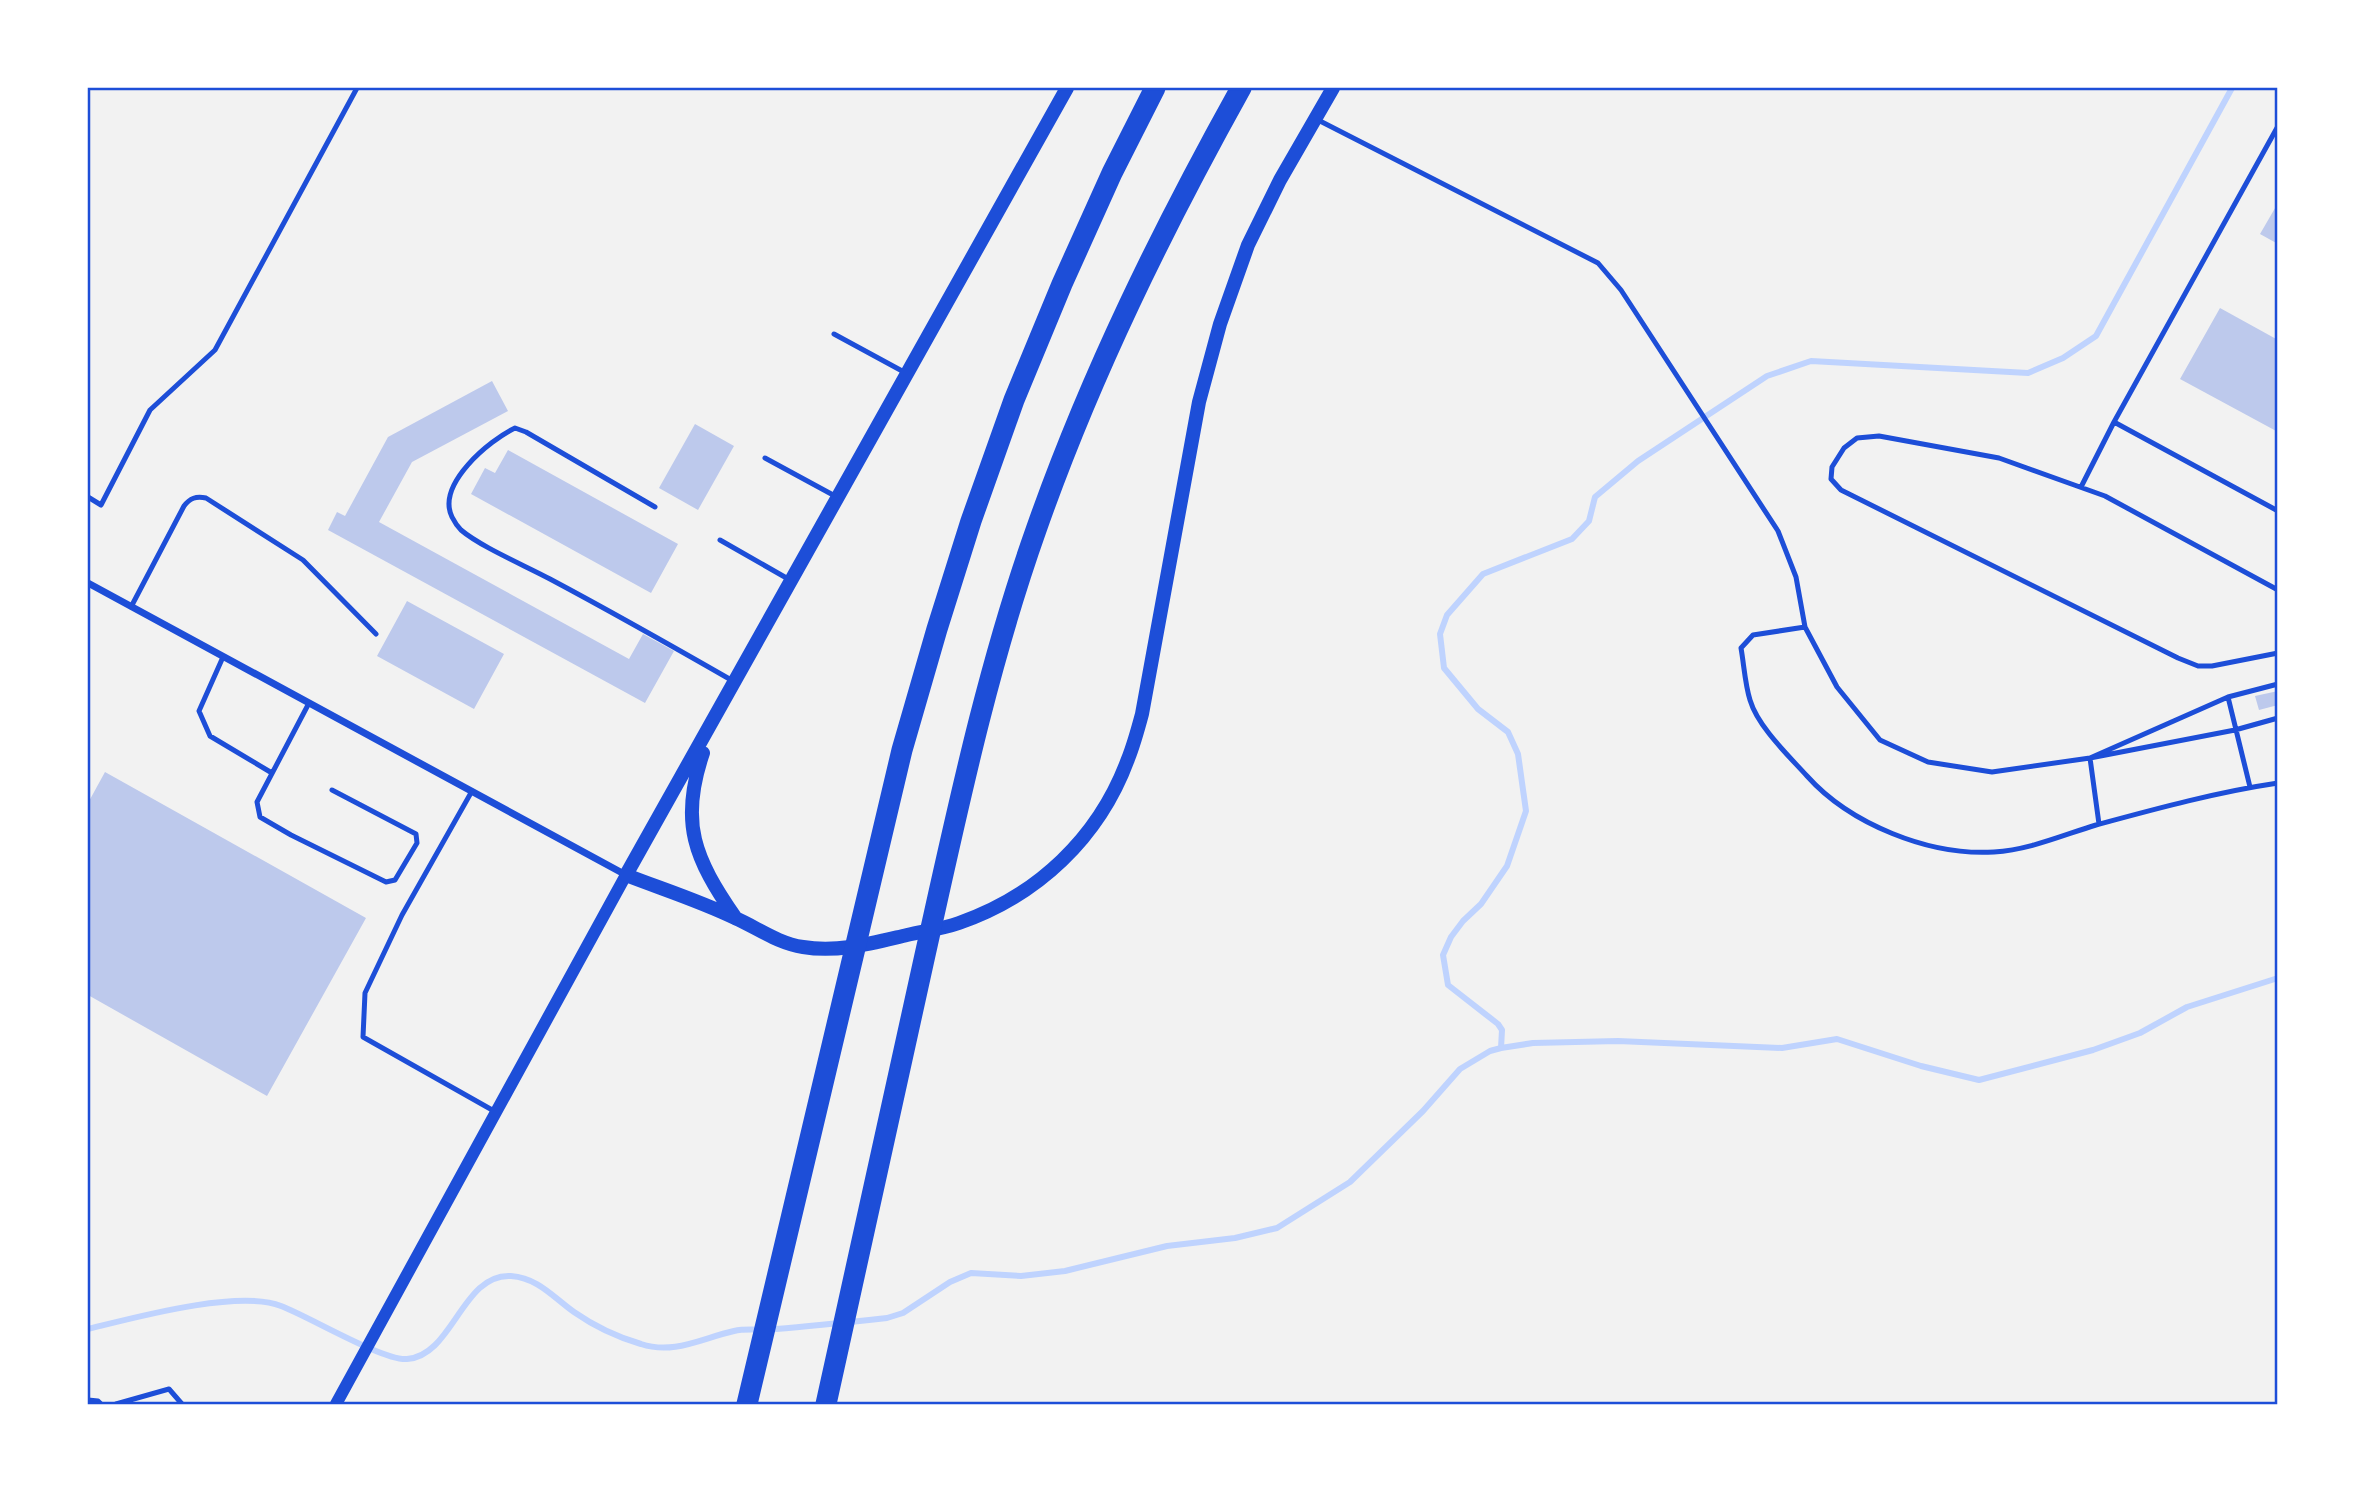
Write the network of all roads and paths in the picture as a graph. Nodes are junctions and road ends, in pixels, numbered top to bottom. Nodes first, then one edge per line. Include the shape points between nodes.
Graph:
1 (357, 88) edge
2 (1067, 88) edge
3 (1154, 88) edge
4 (1241, 88) edge
5 (1333, 88) edge
6 (1315, 119) junction
7 (2277, 127) edge
8 (834, 334) dead end
9 (907, 374) junction
10 (2114, 422) junction
11 (765, 458) dead end
12 (2081, 487) junction
13 (88, 497) edge
14 (838, 498) junction
15 (655, 507) dead end
16 (2277, 511) edge
17 (720, 540) dead end
18 (792, 581) junction
19 (88, 583) edge
20 (2277, 590) edge
21 (131, 607) junction
22 (1805, 627) junction
23 (376, 634) dead end
24 (2277, 653) edge
25 (223, 657) junction
26 (736, 682) junction
27 (2277, 684) edge
28 (2228, 697) junction
29 (309, 703) junction
30 (2277, 718) edge
31 (715, 719) junction
32 (2235, 730) junction
33 (2090, 758) junction
34 (272, 773) junction
35 (2277, 783) edge
36 (2250, 787) junction
37 (332, 790) dead end
38 (472, 791) junction
39 (2099, 824) junction
40 (626, 875) junction
41 (735, 917) junction
42 (497, 1113) junction
43 (783, 1256) junction
44 (88, 1400) edge
45 (101, 1405) edge
46 (116, 1405) edge
47 (182, 1405) edge
48 (335, 1405) edge
49 (732, 1405) edge
50 (747, 1405) edge
51 (825, 1405) edge

1 - 13 lane via 215,350 150,411 101,505
2 - 9 main road
3 - 43 highway via 1062,284 971,521 902,750
4 - 51 highway via 1157,243 1068,443 1009,613 967,766
5 - 6 main road
6 - 22 lane via 1598,263 1778,531 1796,577
6 - 41 main road via 1248,245 1220,324 1199,402 1142,714 1128,761 1090,831 1032,886 997,908 957,924 834,950 775,939
7 - 10 lane
8 - 9 lane
9 - 14 main road
10 - 12 lane
10 - 16 lane
11 - 14 lane
12 - 20 lane
12 - 24 lane via 1999,457 1879,436 1857,438 1844,448 1832,467 1831,479 1841,490 2178,659 2212,666
14 - 18 main road
15 - 26 lane via 515,428 465,468 452,492 450,513 461,530 484,544
17 - 18 lane
18 - 26 main road
19 - 21 street
21 - 23 lane via 184,506 198,496 303,560
21 - 25 street
22 - 33 lane via 1837,687 1880,740 1928,762 1992,772
22 - 39 lane via 1753,635 1741,648 1746,681 1759,718 1811,781 1837,804 1867,823 1947,849 2015,849
25 - 29 street
25 - 34 lane via 199,711 210,736
26 - 31 main road
27 - 28 lane
28 - 32 lane
28 - 33 lane
29 - 34 lane
29 - 38 street
30 - 32 lane
31 - 40 main road
31 - 41 main road via 695,778 691,818 702,863
32 - 33 lane
32 - 36 lane
33 - 39 lane
34 - 37 lane via 257,802 260,817 386,882 396,880 417,843 416,834
35 - 36 lane
36 - 39 lane
38 - 40 street
38 - 42 lane via 402,915 365,993 363,1037
40 - 41 main road
40 - 42 street
42 - 48 street
43 - 49 highway
43 - 50 highway
44 - 45 lane
46 - 47 lane via 169,1389

